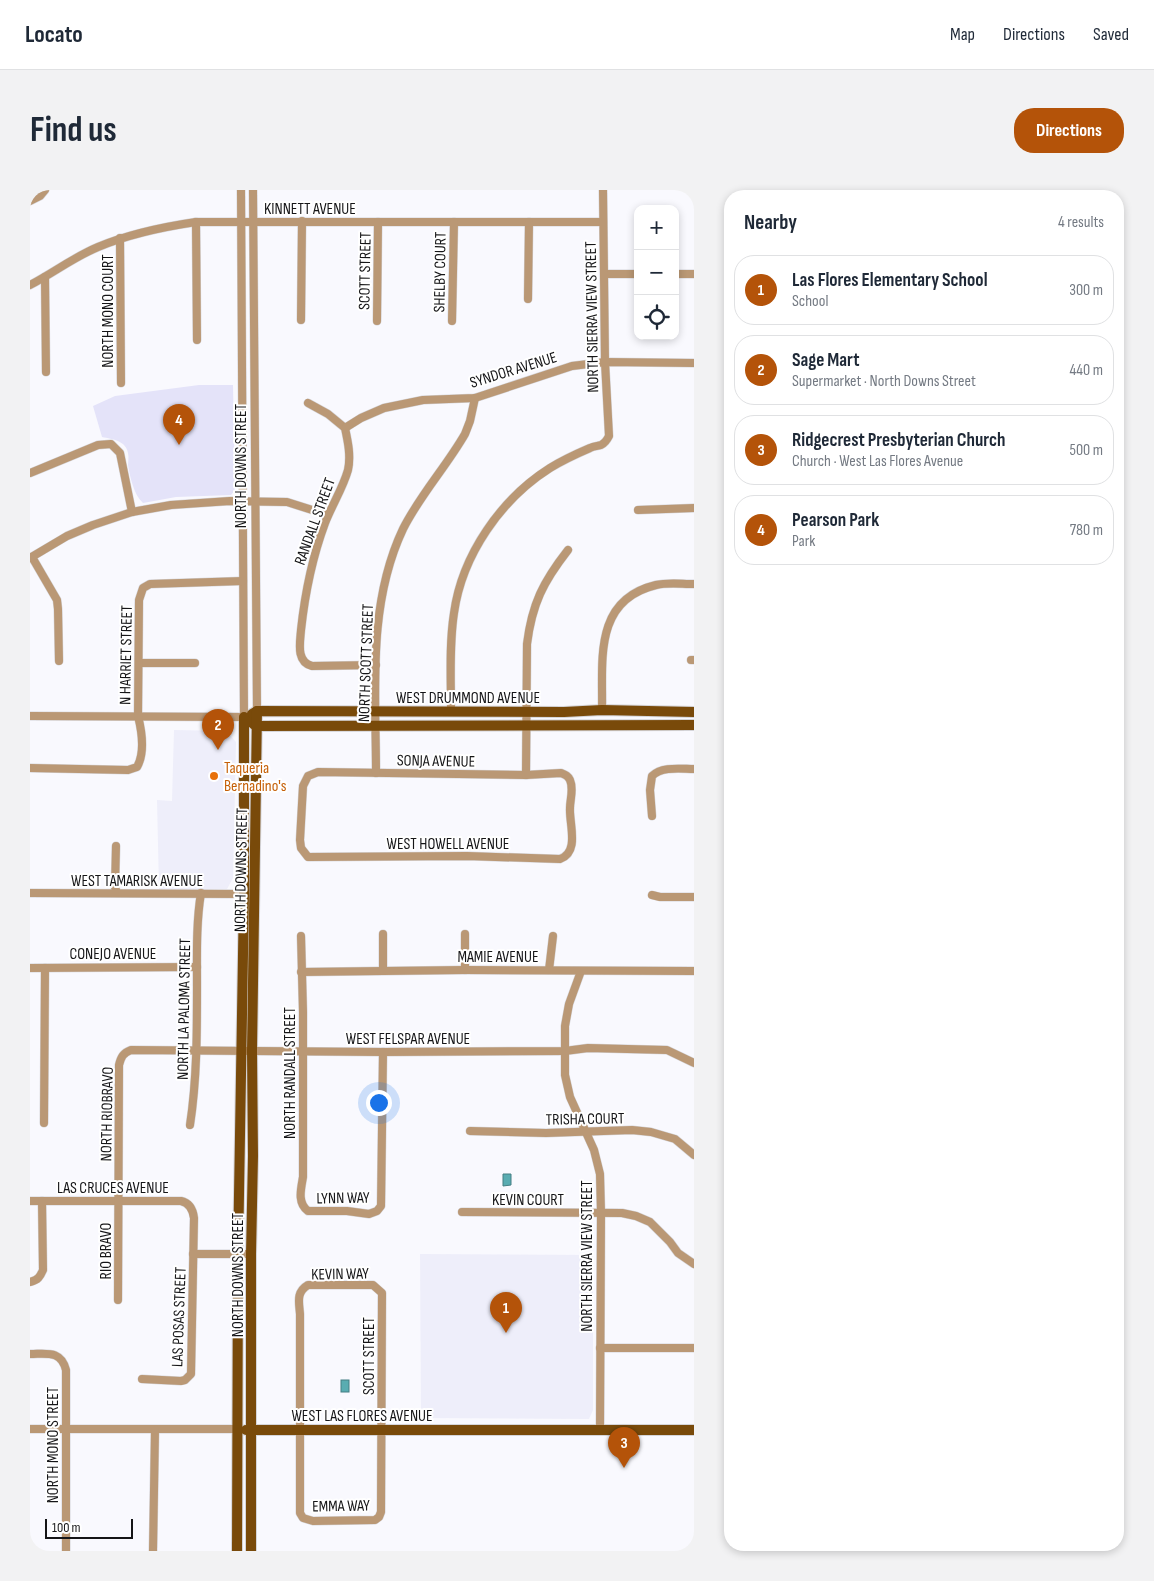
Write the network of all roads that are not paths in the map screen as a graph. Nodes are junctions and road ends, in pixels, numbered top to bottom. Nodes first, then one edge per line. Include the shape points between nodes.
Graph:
1 (45, 190) edge
2 (241, 190) edge
3 (253, 190) edge
4 (603, 190) edge
5 (30, 200) edge
6 (241, 221) junction
7 (253, 221) junction
8 (302, 221) junction
9 (196, 222) junction
10 (378, 222) junction
11 (454, 222) junction
12 (529, 222) junction
13 (603, 222) junction
14 (120, 238) junction
15 (604, 274) junction
16 (634, 274) edge
17 (679, 274) edge
18 (694, 274) edge
19 (45, 276) junction
20 (30, 285) edge
21 (528, 299) dead end
22 (301, 320) dead end
23 (377, 321) dead end
24 (452, 321) dead end
25 (197, 340) dead end
26 (605, 362) junction
27 (694, 363) edge
28 (46, 372) dead end
29 (121, 383) dead end
30 (475, 398) junction
31 (308, 403) dead end
32 (346, 428) junction
33 (30, 473) edge
34 (243, 501) junction
35 (255, 501) junction
36 (694, 508) edge
37 (638, 510) dead end
38 (132, 512) junction
39 (328, 515) junction
40 (568, 550) dead end
41 (31, 558) edge
42 (243, 581) junction
43 (694, 584) edge
44 (59, 661) dead end
45 (139, 662) junction
46 (195, 662) dead end
47 (376, 666) junction
48 (602, 710) junction
49 (257, 711) junction
50 (376, 711) junction
51 (451, 711) junction
52 (526, 712) junction
53 (694, 712) edge
54 (30, 716) edge
55 (138, 716) junction
56 (244, 717) junction
57 (376, 725) junction
58 (526, 725) junction
59 (692, 725) edge
60 (256, 726) junction
61 (30, 768) edge
62 (694, 769) edge
63 (376, 773) junction
64 (526, 775) junction
65 (652, 816) dead end
66 (116, 846) dead end
67 (569, 852) joint
68 (324, 856) joint
69 (30, 893) edge
70 (117, 893) junction
71 (201, 894) junction
72 (244, 894) junction
73 (652, 895) dead end
74 (694, 897) edge
75 (383, 934) dead end
76 (465, 934) dead end
77 (301, 936) dead end
78 (553, 936) dead end
79 (197, 966) junction
80 (30, 968) edge
81 (46, 968) junction
82 (383, 970) junction
83 (465, 970) junction
84 (549, 970) junction
85 (581, 971) junction
86 (694, 971) edge
87 (302, 972) junction
88 (197, 1051) junction
89 (247, 1051) junction
90 (565, 1051) junction
91 (302, 1052) junction
92 (384, 1052) junction
93 (122, 1057) joint
94 (694, 1063) edge
95 (44, 1123) dead end
96 (190, 1125) dead end
97 (470, 1131) dead end
98 (587, 1132) junction
99 (694, 1155) edge
100 (30, 1201) edge
101 (42, 1201) junction
102 (119, 1201) junction
103 (304, 1209) joint
104 (192, 1210) joint
105 (462, 1212) dead end
106 (601, 1213) junction
107 (193, 1254) junction
108 (251, 1254) junction
109 (238, 1255) junction
110 (694, 1264) edge
111 (30, 1282) edge
112 (377, 1287) joint
113 (118, 1300) dead end
114 (600, 1348) junction
115 (694, 1348) edge
116 (30, 1354) edge
117 (142, 1380) dead end
118 (238, 1429) junction
119 (30, 1430) edge
120 (65, 1430) junction
121 (155, 1430) junction
122 (251, 1430) junction
123 (300, 1430) junction
124 (381, 1430) junction
125 (600, 1430) junction
126 (694, 1430) edge
127 (379, 1517) joint
128 (66, 1551) edge
129 (153, 1551) edge
130 (237, 1551) edge
131 (251, 1551) edge

1 - 5 street
2 - 6 street, NORTH DOWNS STREET
3 - 7 street, NORTH DOWNS STREET
4 - 13 street, NORTH SIERRA VIEW STREET
6 - 7 street, KINNETT AVENUE
6 - 9 street, KINNETT AVENUE
6 - 34 street, NORTH DOWNS STREET
7 - 8 street, KINNETT AVENUE
7 - 35 street, NORTH DOWNS STREET
8 - 10 street, KINNETT AVENUE
8 - 22 street
9 - 14 street, KINNETT AVENUE
9 - 25 street
10 - 11 street, KINNETT AVENUE
10 - 23 street, SCOTT STREET
11 - 12 street, KINNETT AVENUE
11 - 24 street, SHELBY COURT
12 - 13 street, KINNETT AVENUE
12 - 21 street
13 - 15 street, NORTH SIERRA VIEW STREET
14 - 19 street, KINNETT AVENUE
14 - 29 street, NORTH MONO COURT
15 - 16 street
15 - 26 street, NORTH SIERRA VIEW STREET
17 - 18 street
19 - 20 street, KINNETT AVENUE
19 - 28 street
26 - 27 street, SYNDOR AVENUE
26 - 30 street, SYNDOR AVENUE via 560,368
26 - 51 street, NORTH SIERRA VIEW STREET via 609,429 604,443 569,456 526,486 492,522 476,549 454,610
30 - 32 street, SYNDOR AVENUE via 403,403 361,418
30 - 47 street, NORTH SCOTT STREET via 465,434 417,503 391,559 378,620
31 - 32 street
32 - 39 street, RANDALL STREET via 348,470
33 - 38 street via 98,445 114,446 120,453
34 - 35 street
34 - 38 street via 171,505
34 - 42 street, NORTH DOWNS STREET
35 - 39 street via 287,502
35 - 49 street, NORTH DOWNS STREET
36 - 37 street
38 - 41 street via 67,536
39 - 47 street, RANDALL STREET via 311,564 303,607 302,659 308,665
40 - 52 street via 545,583 533,609 527,644
41 - 44 street via 57,600
42 - 45 street, N HARRIET STREET via 150,584 143,588 140,595
42 - 56 street, NORTH DOWNS STREET
43 - 48 street via 666,584 643,589 620,605 606,630 603,643
45 - 46 street
45 - 55 street, N HARRIET STREET
47 - 50 street, NORTH SCOTT STREET
48 - 52 main road, WEST DRUMMOND AVENUE
48 - 53 main road, WEST DRUMMOND AVENUE
49 - 50 main road, WEST DRUMMOND AVENUE
49 - 56 main road, WEST DRUMMOND AVENUE
49 - 60 main road, NORTH DOWNS STREET
50 - 51 main road, WEST DRUMMOND AVENUE
50 - 57 street, NORTH SCOTT STREET
51 - 52 main road, WEST DRUMMOND AVENUE
52 - 58 street
54 - 55 street, WEST DRUMMOND AVENUE
55 - 56 street, WEST DRUMMOND AVENUE
55 - 61 street, N HARRIET STREET via 142,730 141,760 137,767 128,770
56 - 60 main road
56 - 72 main road, NORTH DOWNS STREET
57 - 58 main road, WEST DRUMMOND AVENUE
57 - 60 main road, WEST DRUMMOND AVENUE
57 - 63 street, NORTH SCOTT STREET
58 - 59 main road, WEST DRUMMOND AVENUE
58 - 64 street
60 - 89 main road, NORTH DOWNS STREET
62 - 65 street via 667,769 652,776
63 - 64 street, SONJA AVENUE
63 - 68 street, SONJA AVENUE via 318,772 308,776 302,786 301,848 308,857
64 - 67 street, SONJA AVENUE via 556,772 569,778 572,788
66 - 70 street
67 - 68 street, WEST HOWELL AVENUE via 560,859
69 - 70 street, WEST TAMARISK AVENUE
70 - 71 street, WEST TAMARISK AVENUE
71 - 72 street, WEST TAMARISK AVENUE
71 - 79 street, NORTH LA PALOMA STREET
72 - 89 main road, NORTH DOWNS STREET
73 - 74 street
75 - 82 street
76 - 83 street
77 - 87 street, NORTH RANDALL STREET
78 - 84 street
79 - 81 street, CONEJO AVENUE
79 - 88 street, NORTH LA PALOMA STREET
80 - 81 street, CONEJO AVENUE
81 - 95 street
82 - 83 street, MAMIE AVENUE
82 - 87 street, MAMIE AVENUE
83 - 84 street, MAMIE AVENUE
84 - 85 street, MAMIE AVENUE
85 - 86 street, MAMIE AVENUE
85 - 90 street, NORTH SIERRA VIEW STREET via 569,1004
87 - 91 street, NORTH RANDALL STREET
88 - 89 street, WEST FELSPAR AVENUE
88 - 93 street, WEST FELSPAR AVENUE via 131,1050
88 - 96 street, NORTH LA PALOMA STREET
89 - 91 street, WEST FELSPAR AVENUE
89 - 108 main road, NORTH DOWNS STREET via 253,1156
89 - 109 main road, NORTH DOWNS STREET
90 - 92 street, WEST FELSPAR AVENUE
90 - 94 street, WEST FELSPAR AVENUE via 588,1048 667,1050
90 - 98 street, NORTH SIERRA VIEW STREET via 565,1075 570,1097
91 - 92 street, WEST FELSPAR AVENUE
91 - 103 street, NORTH RANDALL STREET via 303,1177 300,1195
92 - 103 street, LYNN WAY via 381,1206 369,1214
93 - 102 street, NORTH RIOBRAVO via 119,1065
97 - 98 street, TRISHA COURT
98 - 99 street, TRISHA COURT via 651,1132 675,1139
98 - 106 street, NORTH SIERRA VIEW STREET via 600,1174
100 - 101 street, LAS CRUCES AVENUE
101 - 102 street, LAS CRUCES AVENUE
101 - 111 street via 43,1270 40,1277
102 - 104 street, LAS CRUCES AVENUE via 181,1201
102 - 113 street, RIO BRAVO
104 - 107 street, LAS POSAS STREET
105 - 106 street, KEVIN COURT
106 - 110 street, KEVIN COURT via 622,1213 650,1222 678,1253
106 - 114 street, NORTH SIERRA VIEW STREET
107 - 109 street
107 - 117 street, LAS POSAS STREET via 191,1374 185,1380
108 - 109 street
108 - 122 main road, NORTH DOWNS STREET
109 - 118 main road, NORTH DOWNS STREET
112 - 123 street, KEVIN WAY via 308,1285 298,1297
112 - 124 street, SCOTT STREET via 383,1298
114 - 115 street
114 - 125 street, NORTH SIERRA VIEW STREET
116 - 120 street, NORTH MONO STREET via 57,1356 63,1361 66,1370
118 - 121 street, WEST LAS FLORES AVENUE
118 - 122 main road, WEST LAS FLORES AVENUE
118 - 130 main road, NORTH DOWNS STREET
119 - 120 street, WEST LAS FLORES AVENUE
120 - 121 street, WEST LAS FLORES AVENUE
120 - 128 street, NORTH MONO STREET
121 - 129 street
122 - 123 main road, WEST LAS FLORES AVENUE
122 - 131 main road, NORTH DOWNS STREET
123 - 124 main road, WEST LAS FLORES AVENUE
123 - 127 street, EMMA WAY via 300,1507 303,1518 312,1521 370,1521
124 - 125 main road, WEST LAS FLORES AVENUE
124 - 127 street, SCOTT STREET
125 - 126 main road, WEST LAS FLORES AVENUE

